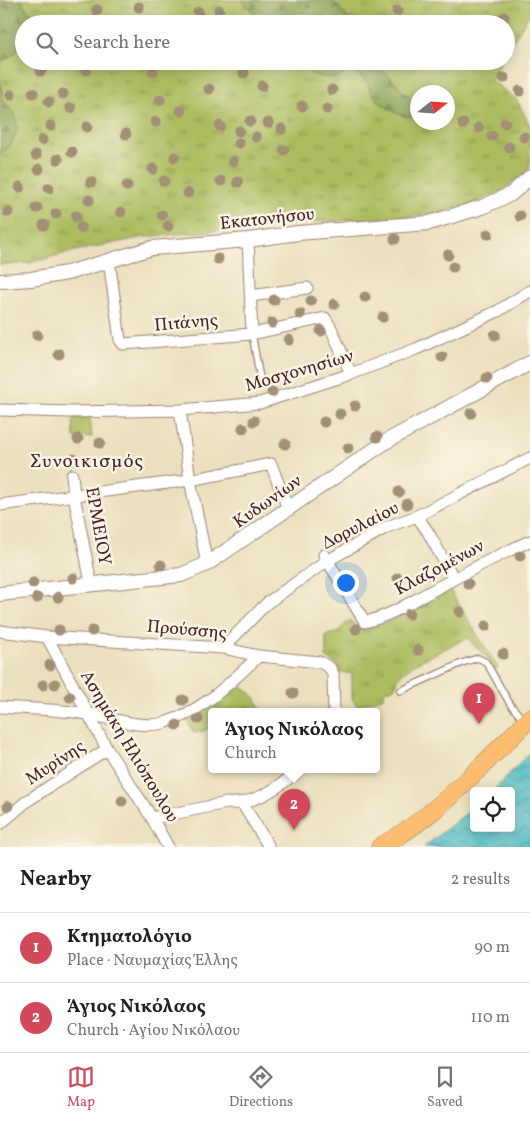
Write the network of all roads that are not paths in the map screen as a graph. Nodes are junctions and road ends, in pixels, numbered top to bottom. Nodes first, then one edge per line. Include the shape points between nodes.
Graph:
1 (530, 177) edge
2 (248, 240) junction
3 (109, 260) junction
4 (0, 281) edge
5 (307, 288) dead end
6 (530, 291) edge
7 (250, 296) junction
8 (252, 334) junction
9 (529, 366) edge
10 (351, 374) junction
11 (262, 384) dead end
12 (0, 410) edge
13 (180, 410) junction
14 (530, 458) edge
15 (72, 475) dead end
16 (190, 480) junction
17 (74, 495) junction
18 (0, 505) edge
19 (288, 509) junction
20 (416, 516) junction
21 (530, 541) edge
22 (326, 558) junction
23 (208, 564) junction
24 (454, 579) junction
25 (91, 583) junction
26 (0, 594) edge
27 (0, 631) edge
28 (47, 637) junction
29 (223, 648) junction
30 (260, 656) junction
31 (400, 692) dead end
32 (0, 707) edge
33 (334, 708) edge
34 (88, 714) junction
35 (527, 721) edge
36 (107, 749) junction
37 (295, 773) edge
38 (242, 803) junction
39 (152, 818) junction
40 (0, 824) edge
41 (268, 845) dead end
42 (168, 847) edge
43 (380, 847) edge

1 - 2 street, Εκατονήσου via 510,194 482,207 429,223
2 - 3 street, Εκατονήσου via 152,248
2 - 7 street
3 - 4 street, Εκατονήσου via 43,278
3 - 8 street, Πιτάνης via 123,344
5 - 7 street
6 - 10 street, Μοσχονησίων via 498,311 416,349
7 - 8 street
8 - 10 street, Πιτάνης via 325,318
8 - 11 lane
9 - 19 street, Κυδωνίων via 387,441
10 - 13 street, Μοσχονησίων via 260,403
12 - 13 street, Μοσχονησίων
13 - 16 street
14 - 20 street, Δορυλαίου
15 - 17 street, ΕΡΜΕΙΟΥ
16 - 17 street
16 - 19 street via 271,464
16 - 23 street
17 - 18 street
17 - 25 street, ΕΡΜΕΙΟΥ
19 - 23 street, Κυδωνίων
20 - 22 street, Δορυλαίου
20 - 24 street
21 - 24 street, Κλαζομένων
22 - 24 street, Κλαζομένων via 365,622 377,619
22 - 29 street, Δορυλαίου via 267,603
23 - 25 street, Κυδωνίων via 181,575
25 - 26 street, Κυδωνίων
27 - 28 street, Προύσσης
28 - 29 street, Προύσσης
28 - 34 street, Ασημάκη Ηλιόπουλου
29 - 30 street, Προύσσης
30 - 33 street, Προύσσης via 326,664 334,678
30 - 34 street via 208,701 165,723 116,721
31 - 35 lane via 478,658 486,662 510,704
32 - 34 street
34 - 36 street, Ασημάκη Ηλιόπουλου
35 - 43 main road via 419,822
36 - 39 street, Ασημάκη Ηλιόπουλου
36 - 40 street, Μυρίνης via 27,801
37 - 38 street via 273,789
38 - 39 street
38 - 41 street
39 - 42 street, Ασημάκη Ηλιόπουλου

